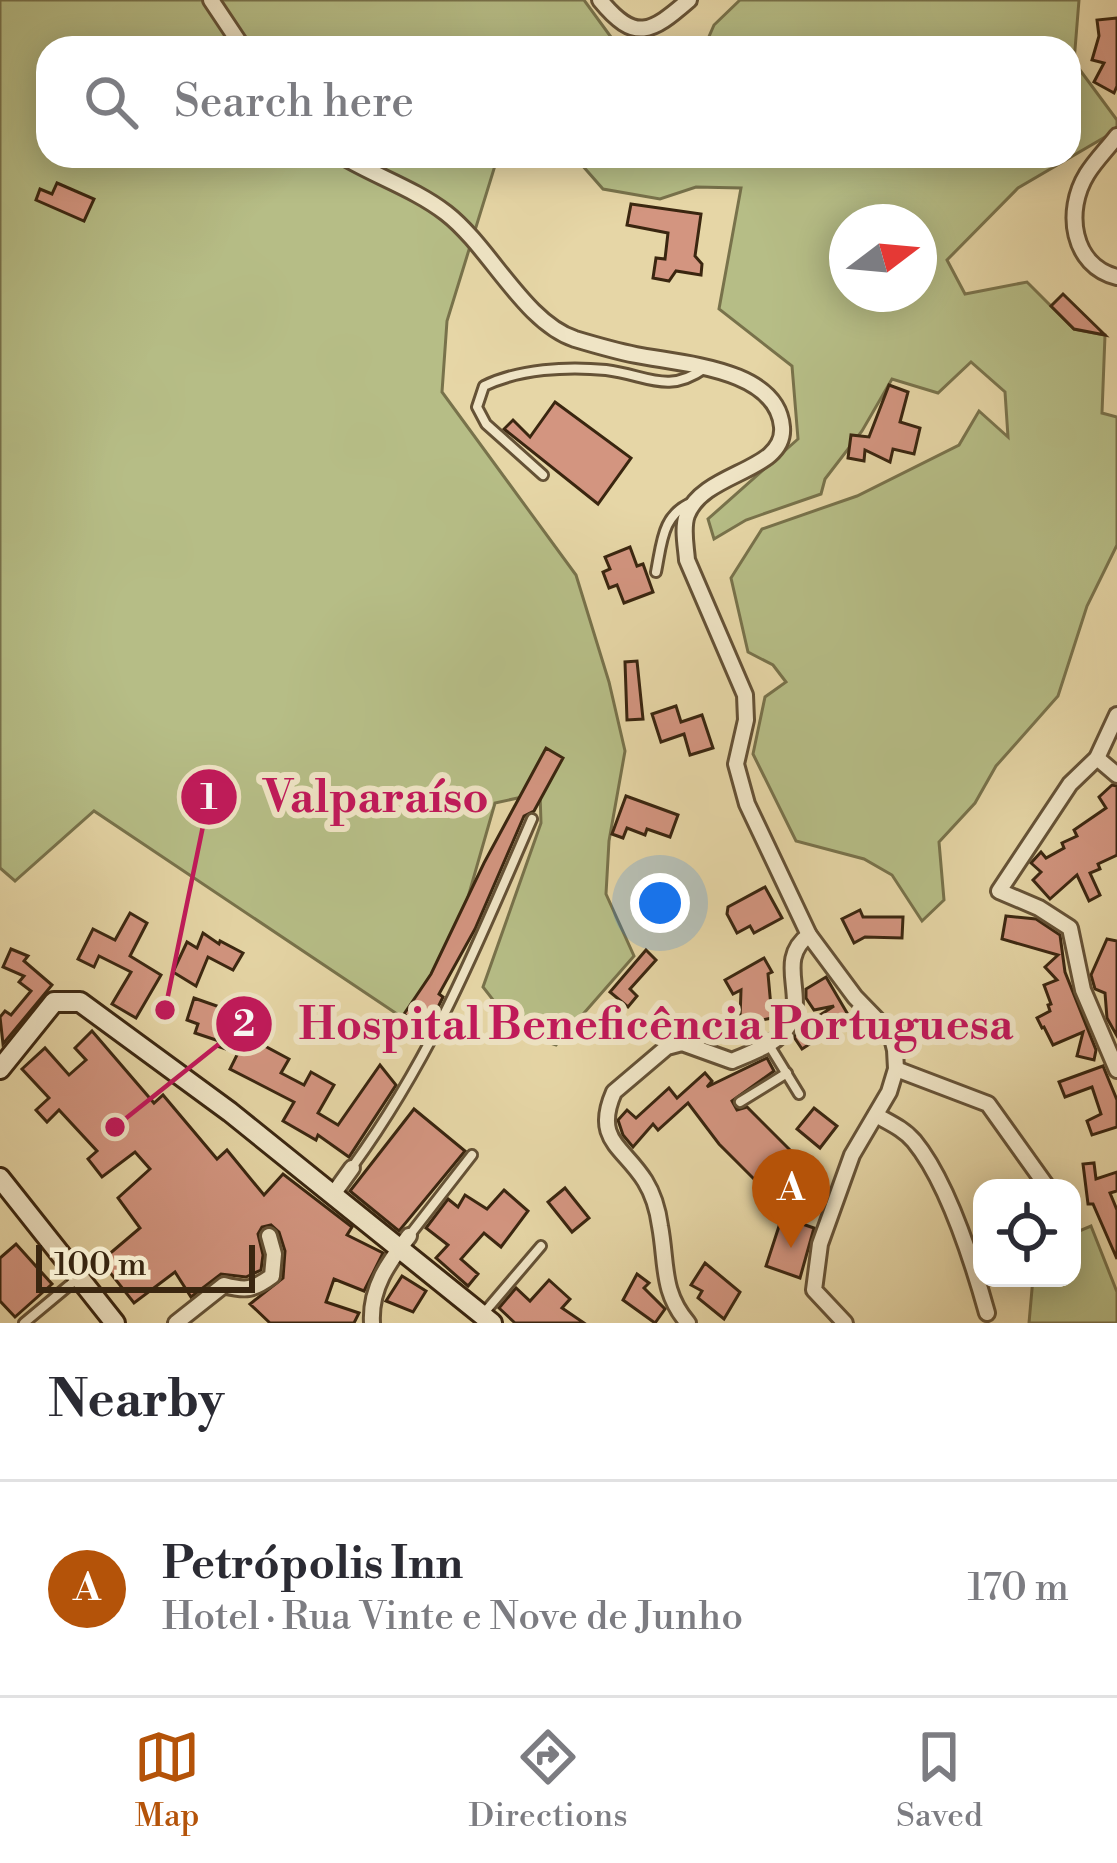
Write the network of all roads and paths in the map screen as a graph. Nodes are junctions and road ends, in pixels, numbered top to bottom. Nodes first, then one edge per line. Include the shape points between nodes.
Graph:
1 (211, 0) edge
2 (600, 0) edge
3 (689, 0) edge
4 (234, 36) edge
5 (1117, 136) edge
6 (364, 168) edge
7 (1117, 277) edge
8 (706, 367) junction
9 (543, 475) dead end
10 (695, 502) junction
11 (656, 572) dead end
12 (1117, 715) edge
13 (1097, 758) junction
14 (1117, 775) edge
15 (532, 819) dead end
16 (808, 935) junction
17 (769, 1045) junction
18 (0, 1069) edge
19 (896, 1069) junction
20 (1117, 1070) edge
21 (787, 1073) junction
22 (800, 1094) dead end
23 (740, 1102) dead end
24 (876, 1115) junction
25 (472, 1155) dead end
26 (352, 1168) joint
27 (0, 1178) edge
28 (1042, 1179) edge
29 (334, 1193) junction
30 (269, 1236) dead end
31 (405, 1241) junction
32 (541, 1246) dead end
33 (79, 1278) junction
34 (987, 1313) dead end
35 (487, 1319) edge
36 (24, 1323) edge
37 (115, 1323) edge
38 (176, 1323) edge
39 (372, 1323) edge
40 (688, 1323) edge
41 (845, 1323) edge

1 - 4 street
2 - 3 street via 633,29 659,25
5 - 7 street via 1079,189 1075,219 1083,254
6 - 8 street via 473,235 529,308 559,333
8 - 9 lane via 669,384 563,369 484,386 477,406 486,424
8 - 10 street via 757,388 777,408 782,436 770,457
10 - 11 lane via 676,508 665,527
10 - 16 street via 685,517 687,560 745,695 738,780
12 - 13 street
13 - 14 street
13 - 20 street via 1070,784 999,891 1070,928 1083,990
15 - 26 lane via 434,1040
16 - 17 street via 791,956 795,1010
16 - 19 street via 891,1034
17 - 21 lane
17 - 40 street via 732,1061 682,1043 668,1047 610,1102 606,1127 647,1184 665,1288
18 - 29 street via 54,1002 80,1002
19 - 24 street
19 - 28 street via 988,1104
21 - 22 lane
21 - 23 lane
24 - 34 street via 917,1144 952,1210
24 - 41 street via 852,1155 815,1269 814,1290
25 - 31 lane
26 - 29 street
27 - 33 street
29 - 31 street
30 - 38 street via 272,1276 242,1292 224,1286
31 - 35 street
31 - 39 street via 382,1274
32 - 35 lane
33 - 36 lane
33 - 37 street

